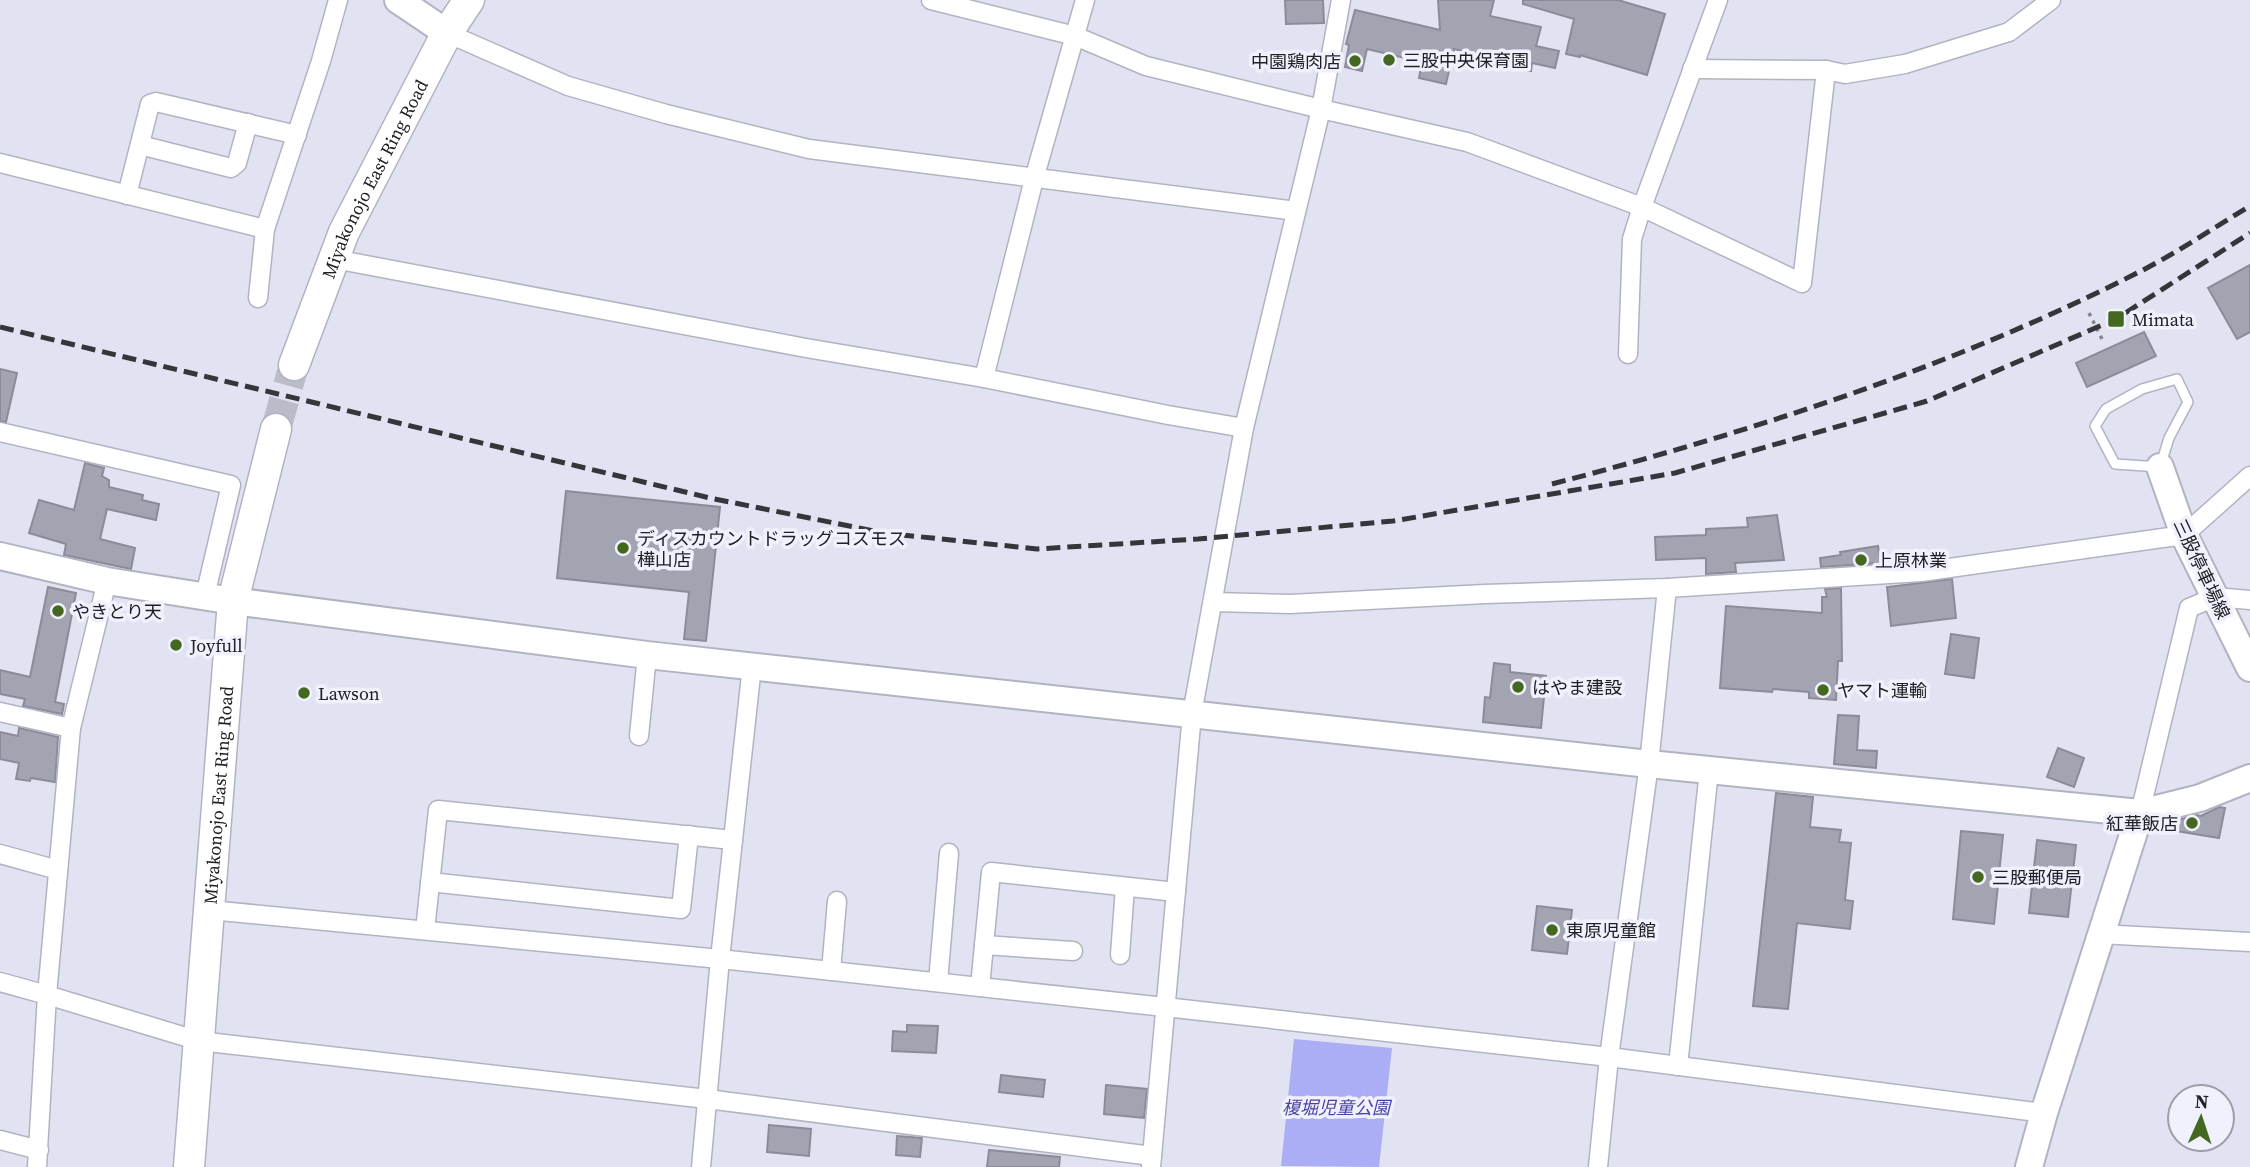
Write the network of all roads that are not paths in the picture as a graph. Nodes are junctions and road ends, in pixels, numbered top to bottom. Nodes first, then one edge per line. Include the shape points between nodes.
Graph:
1 (338, 0) edge
2 (398, 0) edge
3 (469, 0) edge
4 (931, 0) edge
5 (1085, 0) edge
6 (1341, 0) edge
7 (1718, 0) edge
8 (2051, 0) edge
9 (447, 33) junction
10 (1075, 36) junction
11 (1692, 69) junction
12 (1826, 70) junction
13 (1321, 109) junction
14 (248, 123) junction
15 (296, 135) junction
16 (140, 145) junction
17 (0, 163) edge
18 (1034, 179) junction
19 (127, 195) junction
20 (1642, 207) junction
21 (1296, 211) junction
22 (265, 229) junction
23 (334, 259) junction
24 (258, 298) dead end
25 (1628, 354) dead end
26 (293, 365) tunnel mouth
27 (984, 378) junction
28 (1244, 428) junction
29 (275, 429) tunnel mouth
30 (0, 432) edge
31 (2160, 467) junction
32 (2250, 476) edge
33 (2184, 535) junction
34 (0, 556) edge
35 (107, 581) junction
36 (1667, 588) junction
37 (2215, 597) junction
38 (219, 598) junction
39 (2250, 600) edge
40 (1213, 602) junction
41 (647, 655) junction
42 (752, 666) junction
43 (2250, 668) edge
44 (0, 712) edge
45 (1192, 714) junction
46 (71, 728) junction
47 (639, 736) dead end
48 (1649, 764) junction
49 (1709, 770) junction
50 (2250, 778) edge
51 (2140, 813) junction
52 (690, 835) junction
53 (733, 840) junction
54 (949, 853) dead end
55 (0, 854) edge
56 (58, 870) junction
57 (430, 882) junction
58 (1125, 887) junction
59 (1176, 892) junction
60 (837, 901) dead end
61 (210, 910) junction
62 (425, 930) junction
63 (2100, 934) junction
64 (2250, 942) edge
65 (984, 945) junction
66 (1073, 951) dead end
67 (1120, 955) dead end
68 (720, 958) junction
69 (831, 971) junction
70 (0, 982) edge
71 (938, 982) junction
72 (980, 987) junction
73 (47, 995) junction
74 (1165, 1007) junction
75 (199, 1041) junction
76 (1609, 1057) junction
77 (1678, 1066) junction
78 (707, 1098) junction
79 (2044, 1113) junction
80 (0, 1140) edge
81 (38, 1158) edge
82 (1151, 1161) edge
83 (189, 1167) edge
84 (701, 1167) edge
85 (1598, 1167) edge
86 (2029, 1167) edge

1 - 15 street
2 - 9 street
3 - 9 main road, Miyakonojo East Ring Road
4 - 10 street
5 - 10 street
6 - 13 street
7 - 11 street
8 - 12 street via 2009,32 1905,64 1845,74
9 - 18 street via 568,86 666,114 809,149
9 - 23 main road, Miyakonojo East Ring Road
10 - 13 street via 1146,66
10 - 18 street
11 - 12 street
11 - 20 street
12 - 20 street via 1802,283
13 - 20 street via 1467,142
13 - 21 street
14 - 15 street
14 - 16 street via 156,102 150,104
14 - 16 street via 237,163 231,168
15 - 22 street
16 - 19 street
17 - 19 street
18 - 21 street
18 - 27 street
19 - 22 street
20 - 25 street via 1632,239
21 - 28 street
22 - 24 street
23 - 26 main road, Miyakonojo East Ring Road
23 - 27 street
27 - 28 street
28 - 40 street
29 - 38 main road, Miyakonojo East Ring Road
30 - 38 street via 231,485
31 - 31 lane via 2115,464 2095,426 2106,409 2143,388 2177,379 2188,401
31 - 33 street, 三股停車場線
32 - 33 street
33 - 36 street via 1922,572
33 - 37 street, 三股停車場線
34 - 35 street
35 - 38 street
35 - 46 street
36 - 40 street via 1290,604
36 - 48 street
37 - 39 street
37 - 43 street, 三股停車場線
37 - 51 street via 2189,608
38 - 41 street
38 - 61 main road, Miyakonojo East Ring Road
40 - 45 street
41 - 42 street
41 - 47 street
42 - 45 street
42 - 53 street
44 - 46 street
45 - 48 street
45 - 59 street
46 - 56 street
48 - 49 street
48 - 76 street
49 - 51 street
49 - 77 street
50 - 51 street via 2200,798
51 - 63 street
52 - 53 street
52 - 57 street via 438,810
52 - 57 street via 681,909
53 - 68 street
54 - 71 street
55 - 56 street
56 - 73 street
57 - 62 street
58 - 59 street
58 - 65 street via 991,872
58 - 67 street
59 - 74 street
60 - 69 street
61 - 62 street
61 - 75 main road, Miyakonojo East Ring Road
62 - 68 street
63 - 64 street
63 - 79 street
65 - 66 street
65 - 72 street
68 - 69 street
68 - 78 street
69 - 71 street
70 - 73 street
71 - 72 street
72 - 74 street
73 - 75 street
73 - 81 street
74 - 76 street
74 - 82 street
75 - 78 street
75 - 83 main road, Miyakonojo East Ring Road
76 - 77 street
76 - 85 street
77 - 79 street
78 - 82 street
78 - 84 street
79 - 86 street
80 - 81 street

